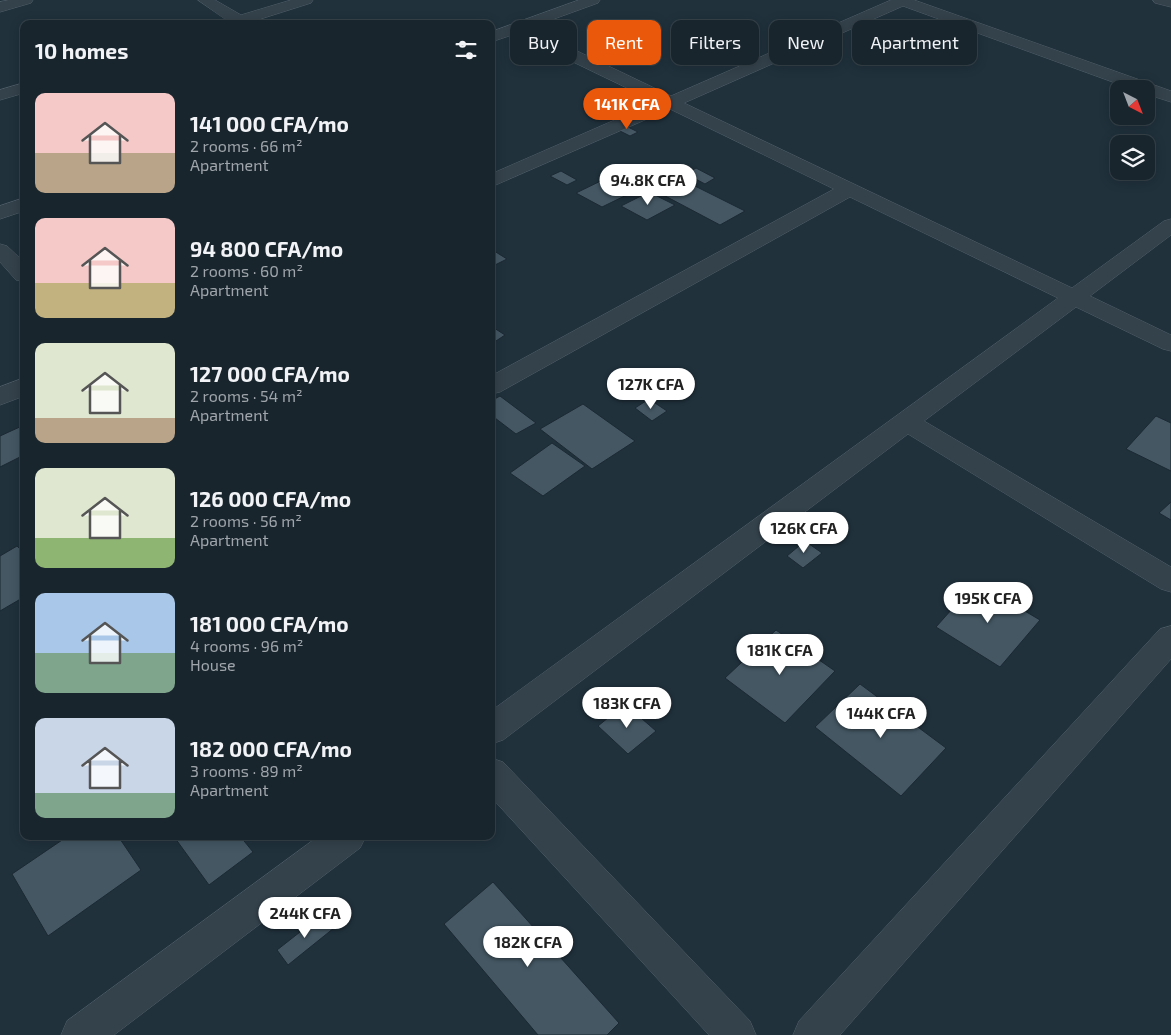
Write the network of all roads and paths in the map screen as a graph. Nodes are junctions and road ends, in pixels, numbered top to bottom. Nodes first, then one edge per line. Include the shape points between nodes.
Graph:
1 (26, 0) edge
2 (205, 0) edge
3 (306, 0) edge
4 (593, 0) edge
5 (902, 0) edge
6 (1160, 0) edge
7 (1171, 3) edge
8 (0, 7) edge
9 (234, 20) edge
10 (247, 20) edge
11 (538, 20) edge
12 (510, 30) edge
13 (495, 35) edge
14 (577, 57) edge
15 (20, 89) edge
16 (0, 95) edge
17 (1171, 97) edge
18 (670, 102) junction
19 (495, 179) edge
20 (849, 189) junction
21 (20, 206) edge
22 (0, 213) edge
23 (1171, 225) edge
24 (0, 250) edge
25 (20, 271) edge
26 (1074, 297) junction
27 (1171, 344) edge
28 (495, 384) edge
29 (20, 388) edge
30 (0, 397) edge
31 (907, 422) junction
32 (1171, 581) edge
33 (1171, 638) edge
34 (495, 727) edge
35 (495, 777) edge
36 (343, 840) edge
37 (81, 1035) edge
38 (736, 1035) edge
39 (813, 1035) edge

1 - 8 street
2 - 9 street
3 - 10 street
4 - 11 street
5 - 17 street
5 - 18 street
6 - 7 street
12 - 13 street
14 - 18 street
15 - 16 street
18 - 19 street
18 - 20 street
20 - 26 street
20 - 28 street
21 - 22 street
23 - 26 street
24 - 25 street
26 - 27 street
26 - 31 street
29 - 30 street
31 - 32 street
31 - 34 street
33 - 39 street
35 - 38 street
36 - 37 street

